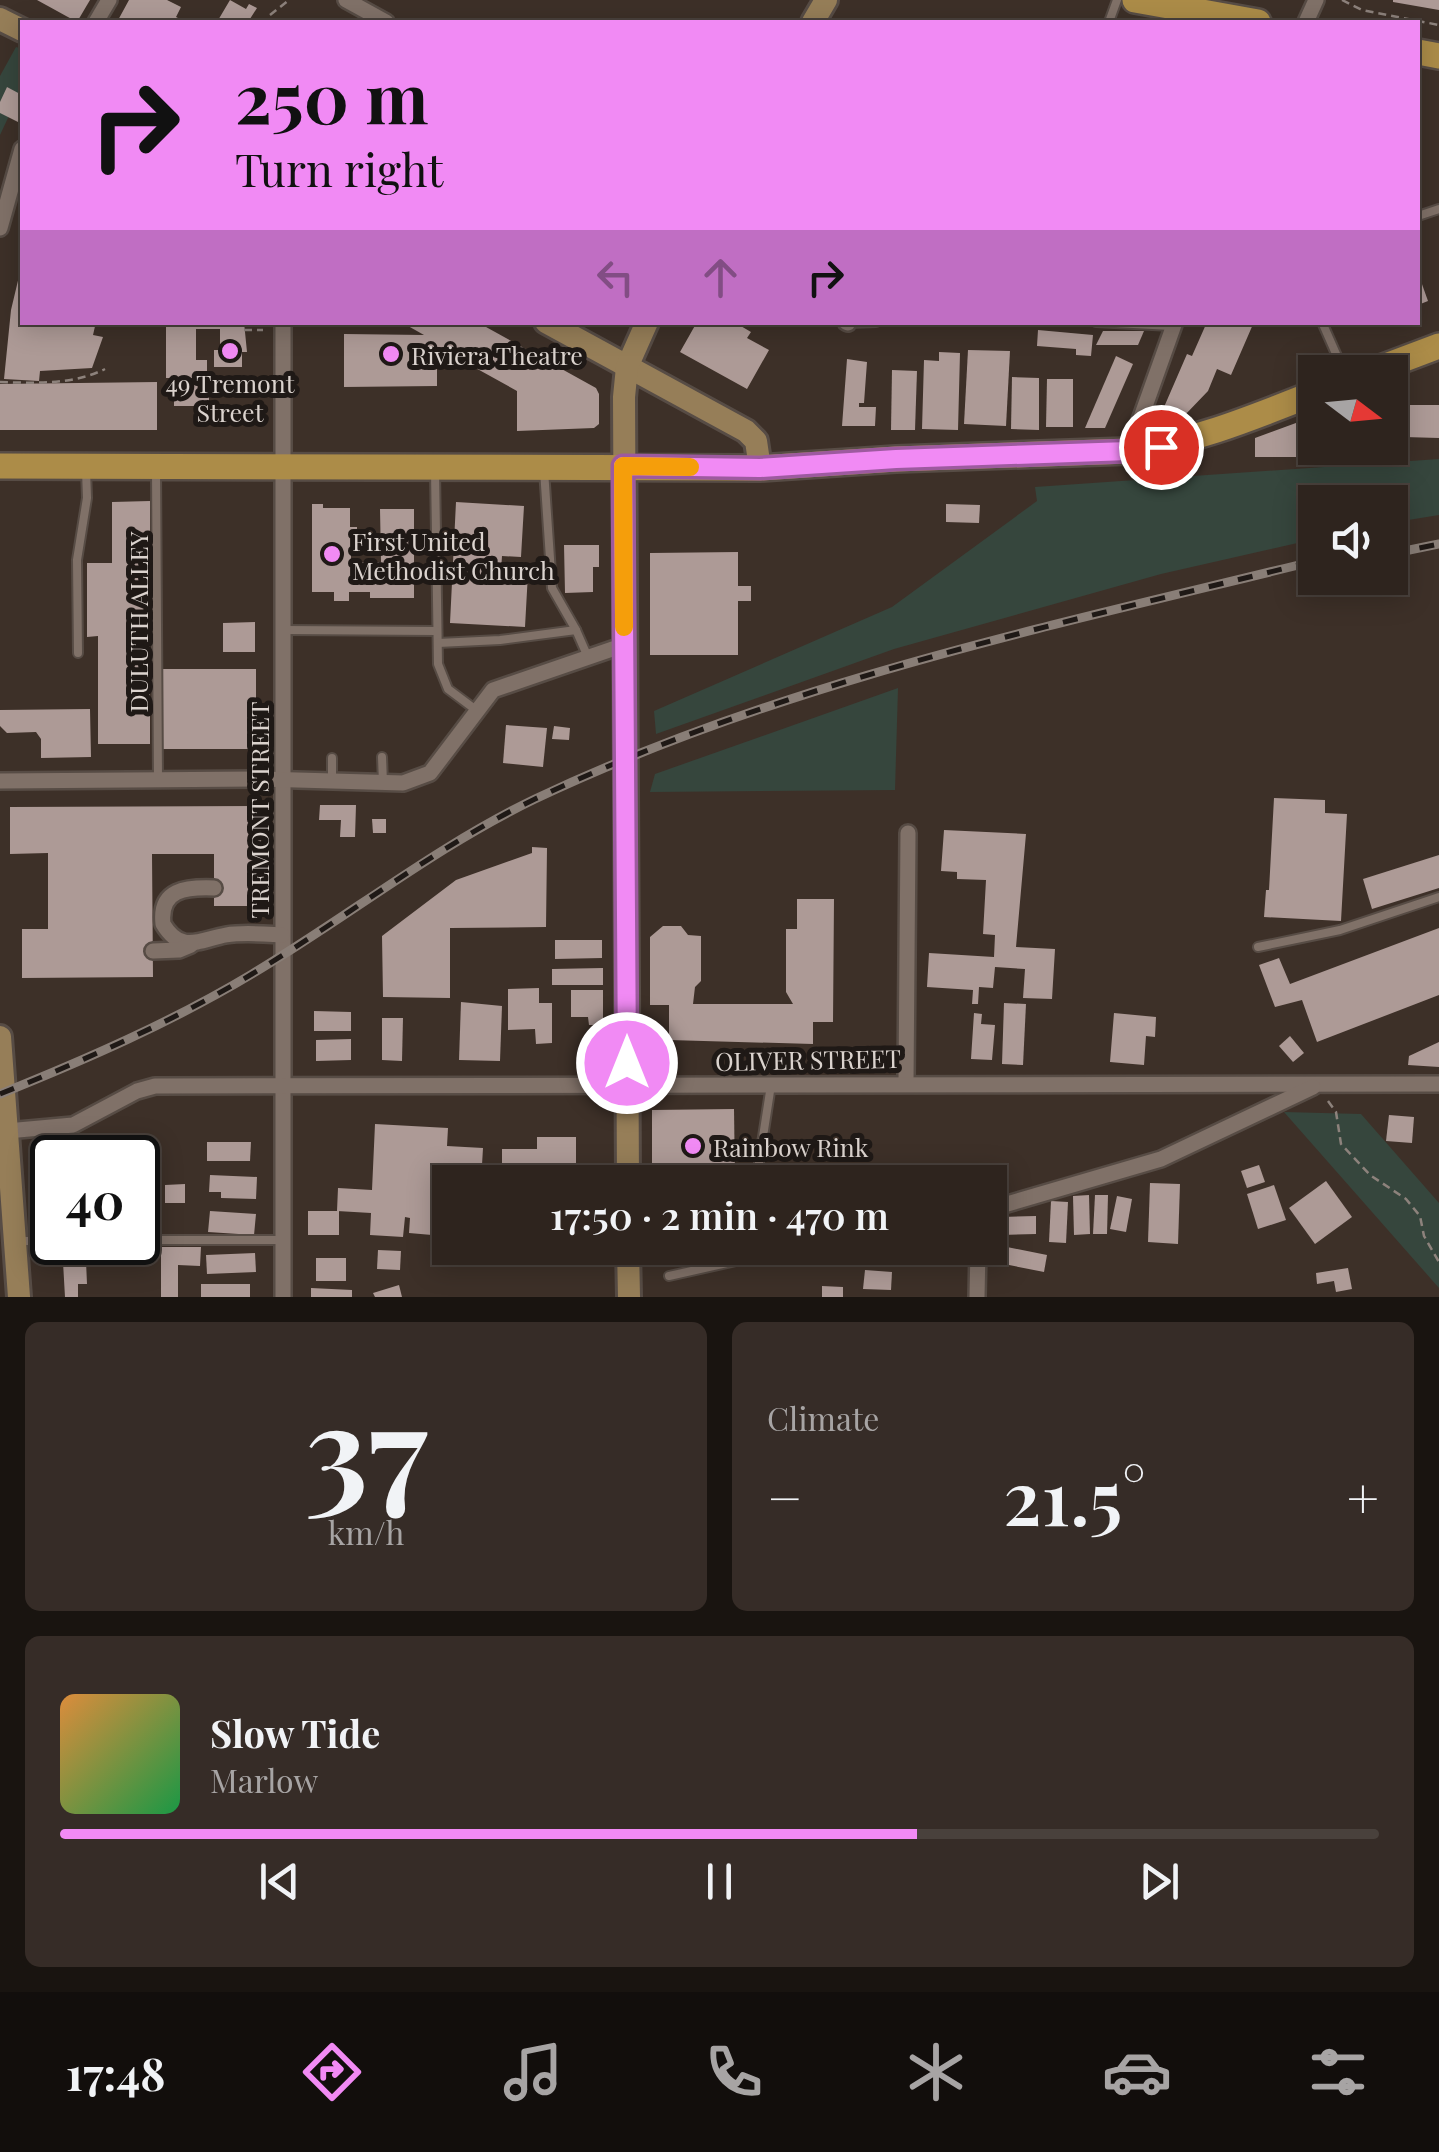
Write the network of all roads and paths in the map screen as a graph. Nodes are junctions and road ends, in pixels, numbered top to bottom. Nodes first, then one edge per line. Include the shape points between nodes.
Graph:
1 (289, 0) edge
2 (346, 0) edge
3 (1135, 0) edge
4 (1342, 0) edge
5 (270, 15) dead end
6 (1190, 16) edge
7 (375, 20) edge
8 (1235, 20) edge
9 (1413, 20) edge
10 (20, 157) edge
11 (0, 228) edge
12 (283, 325) edge
13 (552, 325) edge
14 (646, 325) edge
15 (1174, 325) edge
16 (1323, 325) edge
17 (244, 330) dead end
18 (263, 330) dead end
19 (1439, 346) edge
20 (1337, 355) edge
21 (1408, 358) edge
22 (627, 366) junction
23 (105, 370) dead end
24 (0, 382) edge
25 (1298, 400) edge
26 (1129, 451) junction
27 (86, 465) junction
28 (156, 465) junction
29 (435, 465) junction
30 (0, 466) edge
31 (284, 466) junction
32 (544, 466) junction
33 (623, 466) junction
34 (760, 468) junction
35 (283, 630) junction
36 (576, 630) junction
37 (437, 631) junction
38 (438, 643) junction
39 (624, 645) junction
40 (78, 652) dead end
41 (587, 655) junction
42 (476, 710) junction
43 (332, 758) dead end
44 (382, 758) dead end
45 (158, 779) junction
46 (284, 780) junction
47 (0, 781) edge
48 (332, 782) junction
49 (382, 783) junction
50 (908, 833) dead end
51 (214, 888) dead end
52 (1439, 897) edge
53 (282, 935) junction
54 (191, 945) junction
55 (1258, 948) dead end
56 (152, 951) dead end
57 (0, 1037) edge
58 (2, 1076) edge
59 (906, 1082) junction
60 (1439, 1084) edge
61 (771, 1085) junction
62 (1318, 1085) junction
63 (282, 1086) junction
64 (627, 1087) junction
65 (7, 1131) junction
66 (628, 1165) edge
67 (759, 1165) edge
68 (1007, 1204) edge
69 (160, 1240) edge
70 (284, 1240) junction
71 (15, 1241) junction
72 (30, 1241) edge
73 (1439, 1262) edge
74 (628, 1265) edge
75 (715, 1265) edge
76 (978, 1265) edge
77 (668, 1276) dead end
78 (19, 1297) edge
79 (283, 1297) edge
80 (629, 1297) edge
81 (977, 1297) edge

1 - 5 path
2 - 7 street
3 - 6 main road
4 - 9 path
6 - 8 main road
10 - 11 street
12 - 31 street, TREMONT STREET
13 - 22 street
14 - 22 street
15 - 26 street
16 - 20 lane
17 - 18 path
19 - 21 main road
22 - 33 street
22 - 34 street via 746,431 756,441
23 - 24 path via 88,378
25 - 26 main road via 1217,431
26 - 34 main road
27 - 28 main road
27 - 30 main road
27 - 40 lane
28 - 31 main road
28 - 45 lane, DULUTH ALLEY
29 - 31 main road
29 - 32 main road
29 - 37 lane
31 - 35 street, TREMONT STREET
32 - 33 main road
32 - 36 lane via 552,588
33 - 34 main road
33 - 39 street
35 - 37 lane
35 - 46 street, TREMONT STREET
36 - 38 lane
36 - 41 lane
37 - 38 lane
38 - 42 lane via 448,689
39 - 41 street
39 - 64 street
41 - 42 street via 508,682
42 - 49 street via 430,773
43 - 48 lane
44 - 49 lane
45 - 46 street
45 - 47 street
46 - 48 street
46 - 53 street, TREMONT STREET
48 - 49 street
50 - 59 street
51 - 54 street via 183,888 166,902 163,924
52 - 55 lane
53 - 54 street via 225,936
53 - 63 street, TREMONT STREET
54 - 56 street
57 - 58 street
58 - 65 street
59 - 61 street, OLIVER STREET
59 - 62 street, OLIVER STREET
60 - 62 street, OLIVER STREET
61 - 64 street, OLIVER STREET
61 - 67 lane
62 - 68 street via 1161,1159
62 - 73 path via 1336,1112 1341,1144 1406,1199
63 - 64 street, OLIVER STREET
63 - 65 street, OLIVER STREET via 146,1087 73,1125
63 - 70 street, TREMONT STREET
64 - 66 street
65 - 71 street
69 - 70 lane
70 - 79 street, TREMONT STREET
71 - 72 lane
71 - 78 street
74 - 80 street
75 - 77 lane
76 - 81 street

